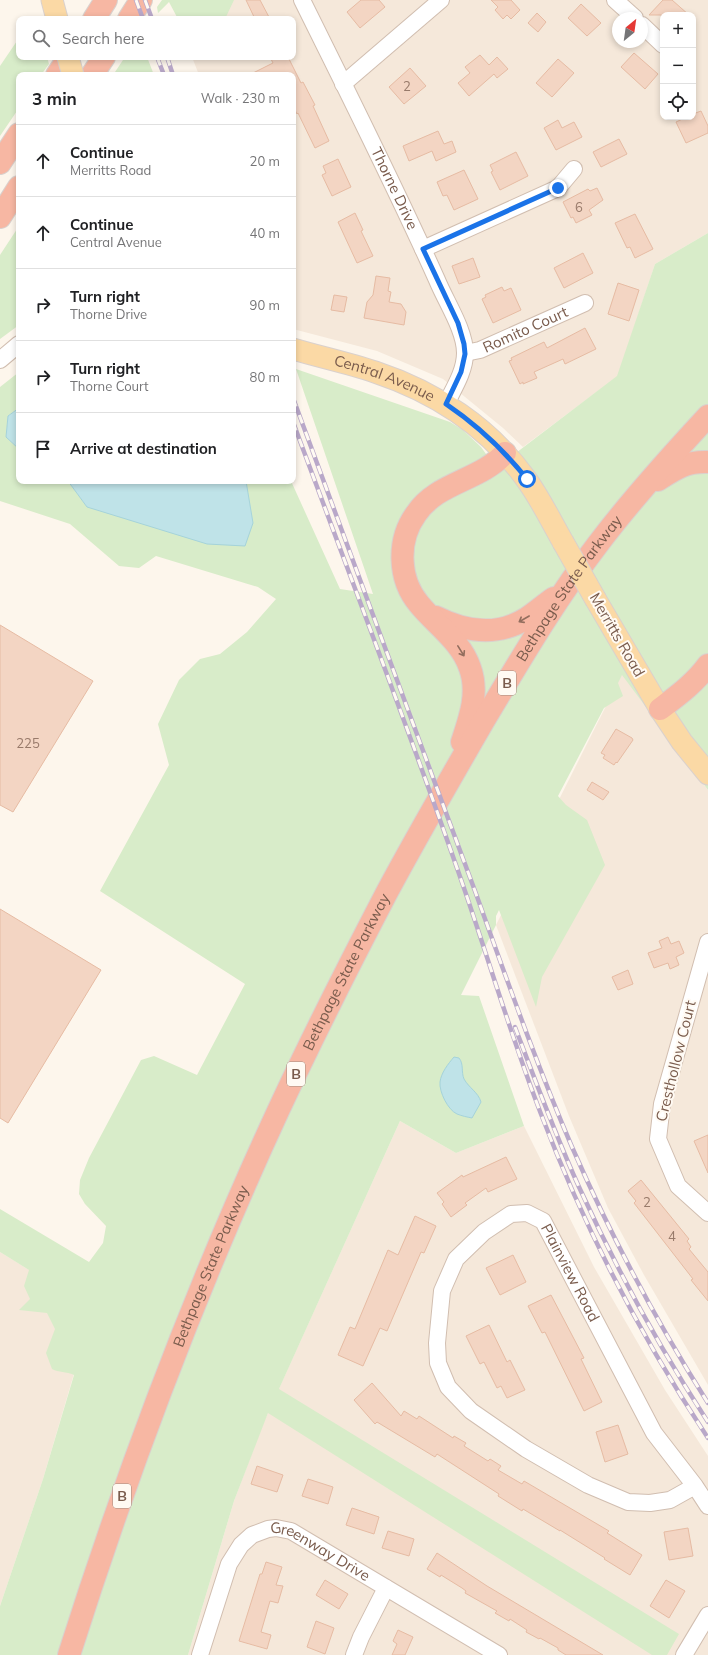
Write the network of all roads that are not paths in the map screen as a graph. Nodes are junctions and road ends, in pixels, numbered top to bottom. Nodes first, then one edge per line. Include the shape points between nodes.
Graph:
1 (106, 0) edge
2 (141, 0) edge
3 (302, 0) edge
4 (441, 0) edge
5 (615, 0) edge
6 (628, 12) edge
7 (96, 16) edge
8 (131, 16) edge
9 (648, 31) edge
10 (660, 42) edge
11 (66, 60) edge
12 (69, 60) edge
13 (102, 60) edge
14 (59, 72) edge
15 (72, 72) edge
16 (94, 72) edge
17 (343, 84) junction
18 (16, 139) edge
19 (0, 163) edge
20 (574, 169) dead end
21 (16, 192) edge
22 (0, 217) edge
23 (423, 249) junction
24 (585, 303) dead end
25 (16, 347) edge
26 (296, 350) edge
27 (465, 354) junction
28 (0, 360) edge
29 (446, 404) junction
30 (708, 416) edge
31 (505, 453) junction
32 (708, 462) edge
33 (641, 490) junction
34 (567, 588) junction
35 (426, 612) junction
36 (708, 665) edge
37 (660, 709) junction
38 (708, 774) edge
39 (450, 780) junction
40 (708, 942) edge
41 (708, 1213) edge
42 (695, 1486) junction
43 (708, 1506) edge
44 (386, 1588) junction
45 (708, 1615) edge
46 (69, 1655) edge
47 (200, 1655) edge
48 (354, 1655) edge
49 (499, 1655) edge
50 (684, 1655) edge

1 - 7 highway
2 - 8 highway
3 - 17 street, Thorne Drive
4 - 17 street
5 - 6 street
9 - 10 street
11 - 14 highway
12 - 15 main road, bridge
13 - 16 highway
17 - 23 street, Thorne Drive
18 - 19 highway
20 - 23 street via 558,188
21 - 22 highway
23 - 27 street, Thorne Drive via 458,323
24 - 27 street, Romito Court via 480,350
25 - 28 street
26 - 29 main road, Central Avenue via 376,372 412,386
27 - 29 street, Thorne Drive via 457,383
29 - 31 main road, Central Avenue via 480,429
30 - 33 highway, Bethpage State Parkway / B
31 - 35 highway via 485,470 433,495 423,504 409,525 403,548 404,571 413,596
31 - 37 main road, Merritts Road, bridge via 527,479
32 - 33 highway via 685,464
33 - 34 highway, Bethpage State Parkway / B
34 -> 35 highway via 526,618 493,630 469,630
34 - 39 highway, Bethpage State Parkway / B via 524,653
35 -> 39 highway via 460,648 473,679 471,714
36 - 37 highway via 683,692
37 - 38 main road, Merritts Road
39 - 46 highway, Bethpage State Parkway / B via 364,937 280,1107 242,1191 149,1421
40 - 41 street, Cresthollow Court via 662,1104 658,1139 678,1186
42 - 42 street, Plainview Road via 654,1433 543,1221 527,1213 511,1214 484,1232 456,1259 442,1291 437,1343 438,1363 448,1387 471,1411 526,1449 588,1485 628,1502 650,1503 670,1500
42 - 43 street, Plainview Road
44 - 47 street, Greenway Drive via 291,1531 268,1529 252,1535 241,1545 229,1564
44 - 48 street
44 - 49 street, Greenway Drive
45 - 50 street

